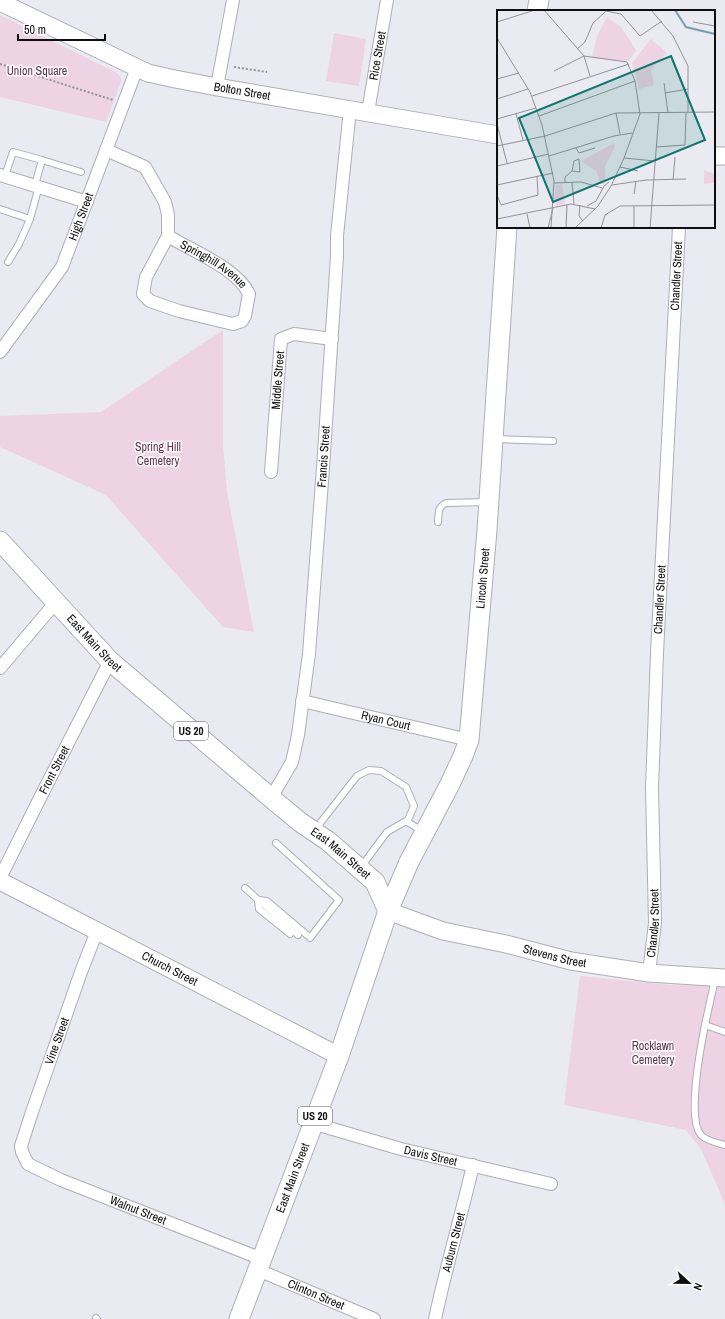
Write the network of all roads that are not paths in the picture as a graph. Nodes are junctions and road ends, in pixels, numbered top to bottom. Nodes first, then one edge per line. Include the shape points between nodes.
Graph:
1 (233, 0) edge
2 (387, 0) edge
3 (539, 0) edge
4 (0, 2) edge
5 (537, 10) edge
6 (137, 68) junction
7 (217, 87) junction
8 (350, 109) junction
9 (368, 112) junction
10 (497, 135) edge
11 (106, 150) junction
12 (42, 160) junction
13 (81, 172) dead end
14 (3, 175) edge
15 (37, 186) junction
16 (87, 202) junction
17 (0, 209) edge
18 (30, 219) junction
19 (507, 228) edge
20 (678, 228) edge
21 (168, 236) junction
22 (8, 262) dead end
23 (332, 339) junction
24 (0, 352) edge
25 (493, 439) junction
26 (553, 441) dead end
27 (271, 472) dead end
28 (489, 502) junction
29 (438, 522) dead end
30 (0, 541) edge
31 (56, 602) junction
32 (110, 661) junction
33 (0, 668) edge
34 (302, 701) junction
35 (469, 740) junction
36 (271, 798) junction
37 (407, 822) junction
38 (315, 832) junction
39 (425, 832) junction
40 (276, 843) dead end
41 (360, 868) junction
42 (0, 880) edge
43 (245, 888) dead end
44 (258, 900) junction
45 (388, 911) junction
46 (97, 931) junction
47 (290, 934) dead end
48 (298, 934) dead end
49 (649, 973) junction
50 (720, 978) edge
51 (705, 1025) junction
52 (725, 1032) edge
53 (339, 1056) junction
54 (312, 1123) junction
55 (725, 1145) edge
56 (22, 1152) joint
57 (473, 1165) junction
58 (551, 1184) dead end
59 (260, 1265) junction
60 (239, 1319) edge
61 (374, 1319) edge
62 (435, 1319) edge

1 - 7 street
2 - 9 street, Rice Street
3 - 5 main road
4 - 6 street, Bolton Street
6 - 7 street, Bolton Street via 175,80
6 - 11 street, High Street
7 - 8 street, Bolton Street
8 - 9 street, Bolton Street
8 - 23 street, Francis Street via 337,236
9 - 10 street, Bolton Street
11 - 16 street, High Street
11 - 21 street, Springhill Avenue via 145,167 165,202
12 - 13 lane
12 - 14 lane via 13,152
12 - 15 lane
14 - 15 street
15 - 16 street
15 - 18 lane
16 - 24 street, High Street via 62,267
17 - 18 lane
18 - 22 lane
19 - 25 main road, Lincoln Street
20 - 49 street, Chandler Street via 657,653 652,788 655,922
21 - 21 street, Springhill Avenue via 237,277 249,294 242,320 234,324 179,311 150,301 143,294 146,277
23 - 27 street, Middle Street via 294,334 281,339
23 - 34 street, Francis Street via 309,654
25 - 26 lane
25 - 28 main road, Lincoln Street
28 - 29 lane via 446,503 439,509
28 - 35 main road, Lincoln Street
30 - 31 main road, East Main Street / US 20
31 - 32 main road, East Main Street / US 20
31 - 33 street
32 - 36 main road, East Main Street / US 20
32 - 42 street, Front Street
34 - 35 street, Ryan Court
34 - 36 street, Francis Street via 292,762
35 - 39 main road, Lincoln Street
36 - 38 main road, East Main Street / US 20
37 - 38 lane via 414,806 406,787 381,771 368,770 357,776
37 - 39 lane
37 - 41 lane via 386,832
38 - 41 main road, East Main Street / US 20
39 - 45 main road, Lincoln Street
40 - 44 lane via 339,900 309,936 267,901
41 - 45 main road, East Main Street / US 20 via 378,886
42 - 46 street, Church Street
43 - 44 lane
44 - 47 lane via 259,909
44 - 48 lane
45 - 49 street, Stevens Street via 443,931 571,961
45 - 53 main road, East Main Street / US 20
46 - 53 street, Church Street
46 - 56 street, Vine Street via 32,1112 21,1146
49 - 50 street, Stevens Street
50 - 51 lane
51 - 52 lane
51 - 55 lane via 697,1067 694,1111 696,1126 702,1136
53 - 54 main road, East Main Street / US 20
54 - 57 street, Davis Street via 401,1149
54 - 59 main road, East Main Street / US 20
56 - 59 street, Walnut Street via 28,1164 61,1180
57 - 58 street, Davis Street
57 - 62 street, Auburn Street
59 - 60 main road, East Main Street / US 20
59 - 61 street, Clinton Street

